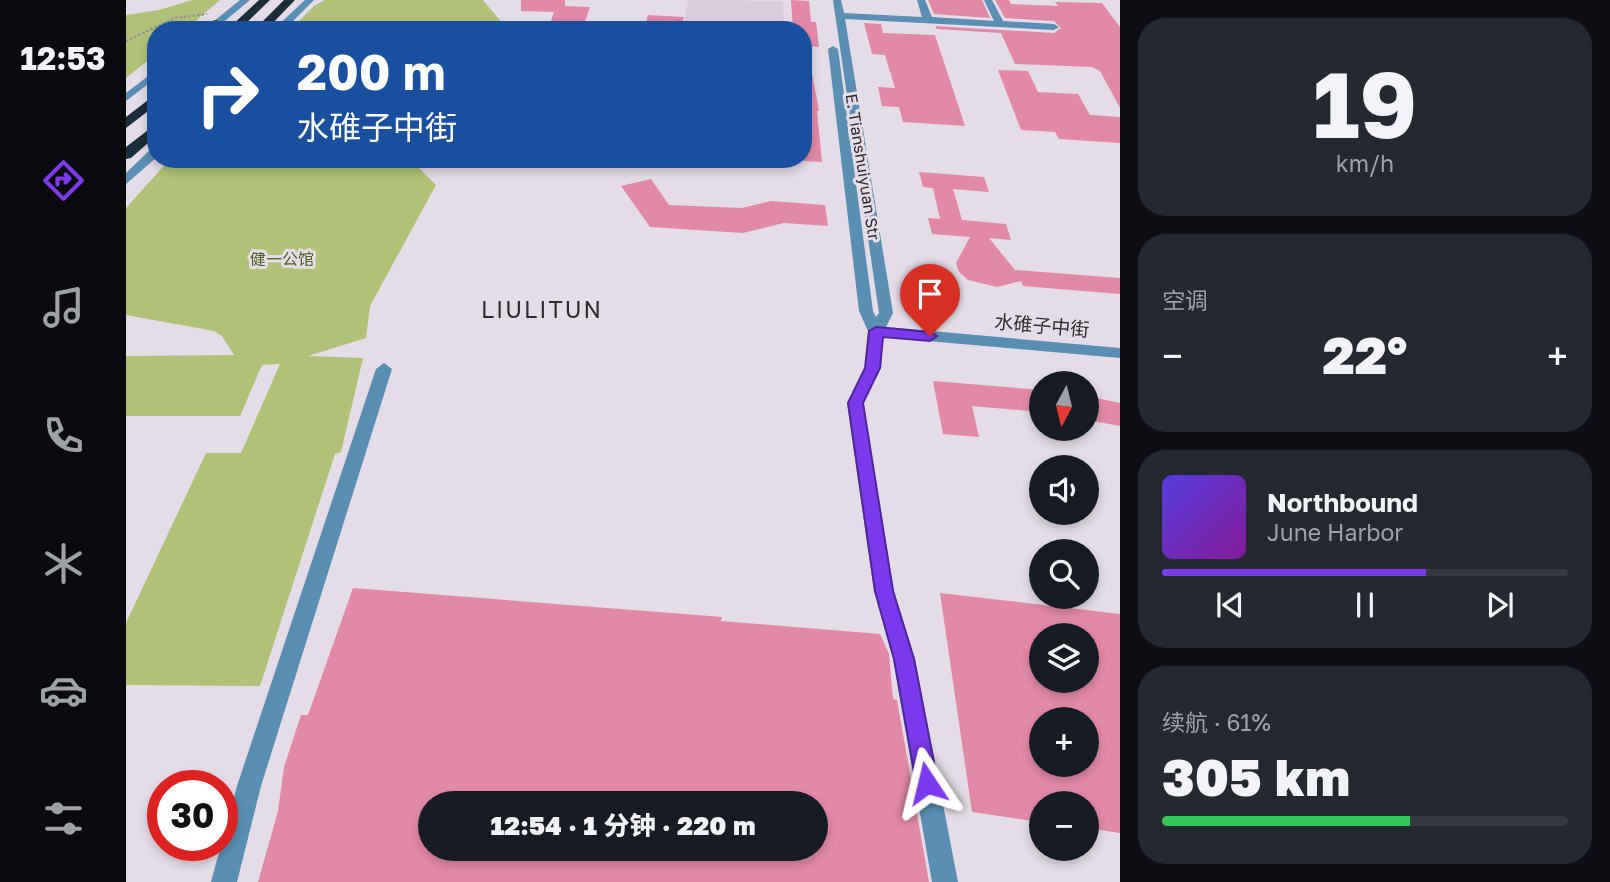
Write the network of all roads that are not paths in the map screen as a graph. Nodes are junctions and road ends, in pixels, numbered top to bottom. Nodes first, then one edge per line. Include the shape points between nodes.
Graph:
1 (265, 0) edge
2 (290, 0) edge
3 (310, 0) edge
4 (317, 0) edge
5 (827, 0) edge
6 (837, 0) edge
7 (921, 0) edge
8 (988, 0) edge
9 (242, 2) edge
10 (302, 8) junction
11 (839, 16) junction
12 (928, 20) junction
13 (216, 21) edge
14 (242, 21) edge
15 (268, 21) edge
16 (288, 21) edge
17 (1000, 24) junction
18 (1054, 27) dead end
19 (147, 81) edge
20 (126, 99) edge
21 (147, 106) edge
22 (126, 124) edge
23 (147, 136) edge
24 (126, 156) edge
25 (147, 159) edge
26 (126, 180) edge
27 (876, 331) junction
28 (1120, 353) edge
29 (384, 369) dead end
30 (224, 882) edge
31 (945, 882) edge

1 - 14 highway
2 - 15 highway
3 - 10 street
4 - 10 street
5 - 27 street, E. Tianshuiyuan Str via 866,311
6 - 11 street, E. Tianshuiyuan Str
7 - 12 street
8 - 17 street
9 - 13 street
10 - 16 street
11 - 12 street
11 - 27 street, E. Tianshuiyuan Str via 886,313
12 - 17 street
17 - 18 street
19 - 20 street
21 - 22 highway
23 - 24 highway
25 - 26 street
27 - 28 street, 水碓子中街
27 - 31 street, E. Tianshuiyuan Str via 873,368 855,403 884,591 904,659
29 - 30 street via 249,786

